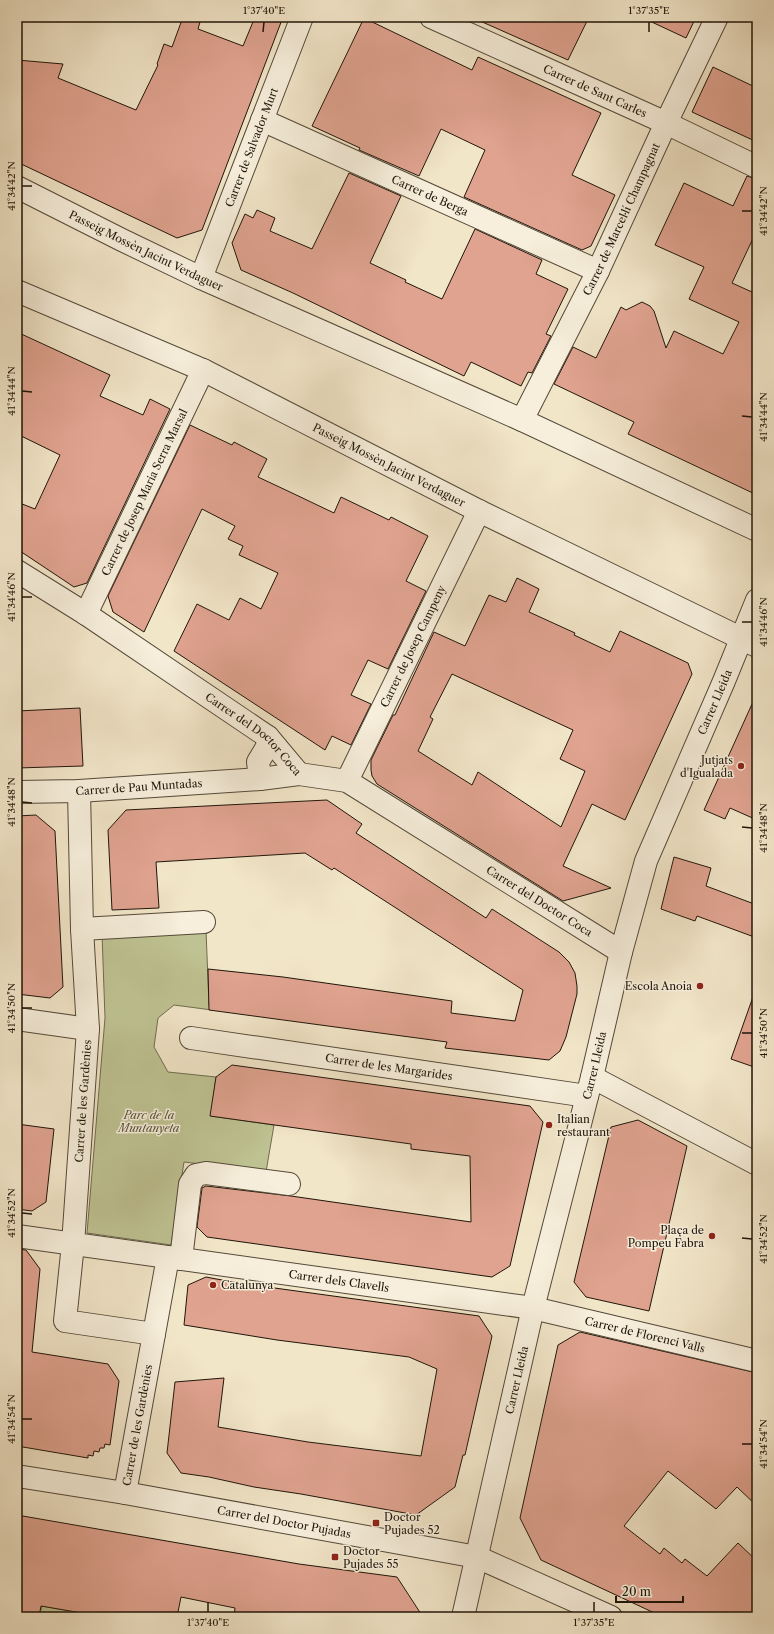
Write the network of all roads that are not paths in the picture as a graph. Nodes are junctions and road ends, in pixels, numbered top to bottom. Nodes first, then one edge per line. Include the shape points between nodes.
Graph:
1 (302, 17) edge
2 (431, 17) edge
3 (717, 17) edge
4 (262, 120) junction
5 (666, 123) junction
6 (757, 167) edge
7 (17, 187) edge
8 (598, 271) junction
9 (201, 278) junction
10 (17, 291) edge
11 (203, 370) junction
12 (522, 420) junction
13 (479, 511) junction
14 (757, 530) edge
15 (17, 571) edge
16 (757, 600) edge
17 (86, 614) junction
18 (749, 642) edge
19 (268, 737) junction
20 (300, 774) junction
21 (260, 779) junction
22 (347, 781) junction
23 (79, 791) junction
24 (17, 792) edge
25 (204, 922) dead end
26 (82, 929) junction
27 (620, 952) junction
28 (17, 1019) edge
29 (88, 1029) junction
30 (190, 1038) dead end
31 (590, 1087) junction
32 (757, 1164) edge
33 (289, 1184) dead end
34 (17, 1236) edge
35 (73, 1244) junction
36 (175, 1258) junction
37 (533, 1308) junction
38 (154, 1334) junction
39 (757, 1361) edge
40 (17, 1476) edge
41 (125, 1493) junction
42 (477, 1557) junction
43 (463, 1617) edge
44 (611, 1617) edge

1 - 4 street, Carrer de Salvador Murt
2 - 5 street, Carrer de Sant Carles
3 - 5 street, Carrer de Marcel·lí Champagnat
4 - 8 street, Carrer de Berga
4 - 9 street, Carrer de Salvador Murt
5 - 6 street, Carrer de Sant Carles
5 - 8 street, Carrer de Marcel·lí Champagnat
7 - 9 street, Passeig Mossèn Jacint Verdaguer
8 - 12 street, Carrer de Marcel·lí Champagnat
9 - 12 street, Passeig Mossèn Jacint Verdaguer
10 - 11 street, Passeig Mossèn Jacint Verdaguer
11 - 13 street, Passeig Mossèn Jacint Verdaguer
11 - 17 street, Carrer de Josep Maria Serra Marsal
12 - 14 street, Passeig Mossèn Jacint Verdaguer
13 - 18 street, Passeig Mossèn Jacint Verdaguer
13 - 22 street, Carrer de Josep Campeny
15 - 17 street, Carrer del Doctor Coca
16 - 18 street, Carrer Lleida
17 - 19 street, Carrer del Doctor Coca
18 - 27 street, Carrer Lleida via 724,681 646,861
19 - 20 street, Carrer del Doctor Coca
19 - 21 street via 267,747 258,762
20 - 21 street, Carrer de Pau Muntadas
20 - 22 street, Carrer del Doctor Coca
21 - 23 street, Carrer de Pau Muntadas
22 - 27 street, Carrer del Doctor Coca
23 - 24 street, Carrer de Pau Muntadas
23 - 26 street, Carrer de les Gardènies
25 - 26 street
26 - 29 street, Carrer de les Gardènies
27 - 31 street, Carrer Lleida
28 - 29 street
29 - 35 street, Carrer de les Gardènies
30 - 31 street, Carrer de les Margarides
31 - 32 street, Carrer de les Margarides
31 - 37 street, Carrer Lleida
33 - 36 street, Carrer de les Gardènies via 206,1173 196,1175 190,1184
34 - 35 street, Carrer dels Clavells
35 - 36 street, Carrer dels Clavells
35 - 38 street, Carrer de les Gardènies via 65,1321
36 - 37 street, Carrer dels Clavells
36 - 38 street, Carrer de les Gardènies
37 - 39 street, Carrer de Florenci Valls
37 - 42 street, Carrer Lleida
38 - 41 street, Carrer de les Gardènies
40 - 41 street, Carrer del Doctor Pujadas
41 - 42 street, Carrer del Doctor Pujadas
42 - 43 street, Carrer Lleida
42 - 44 street, Carrer del Doctor Pujadas

